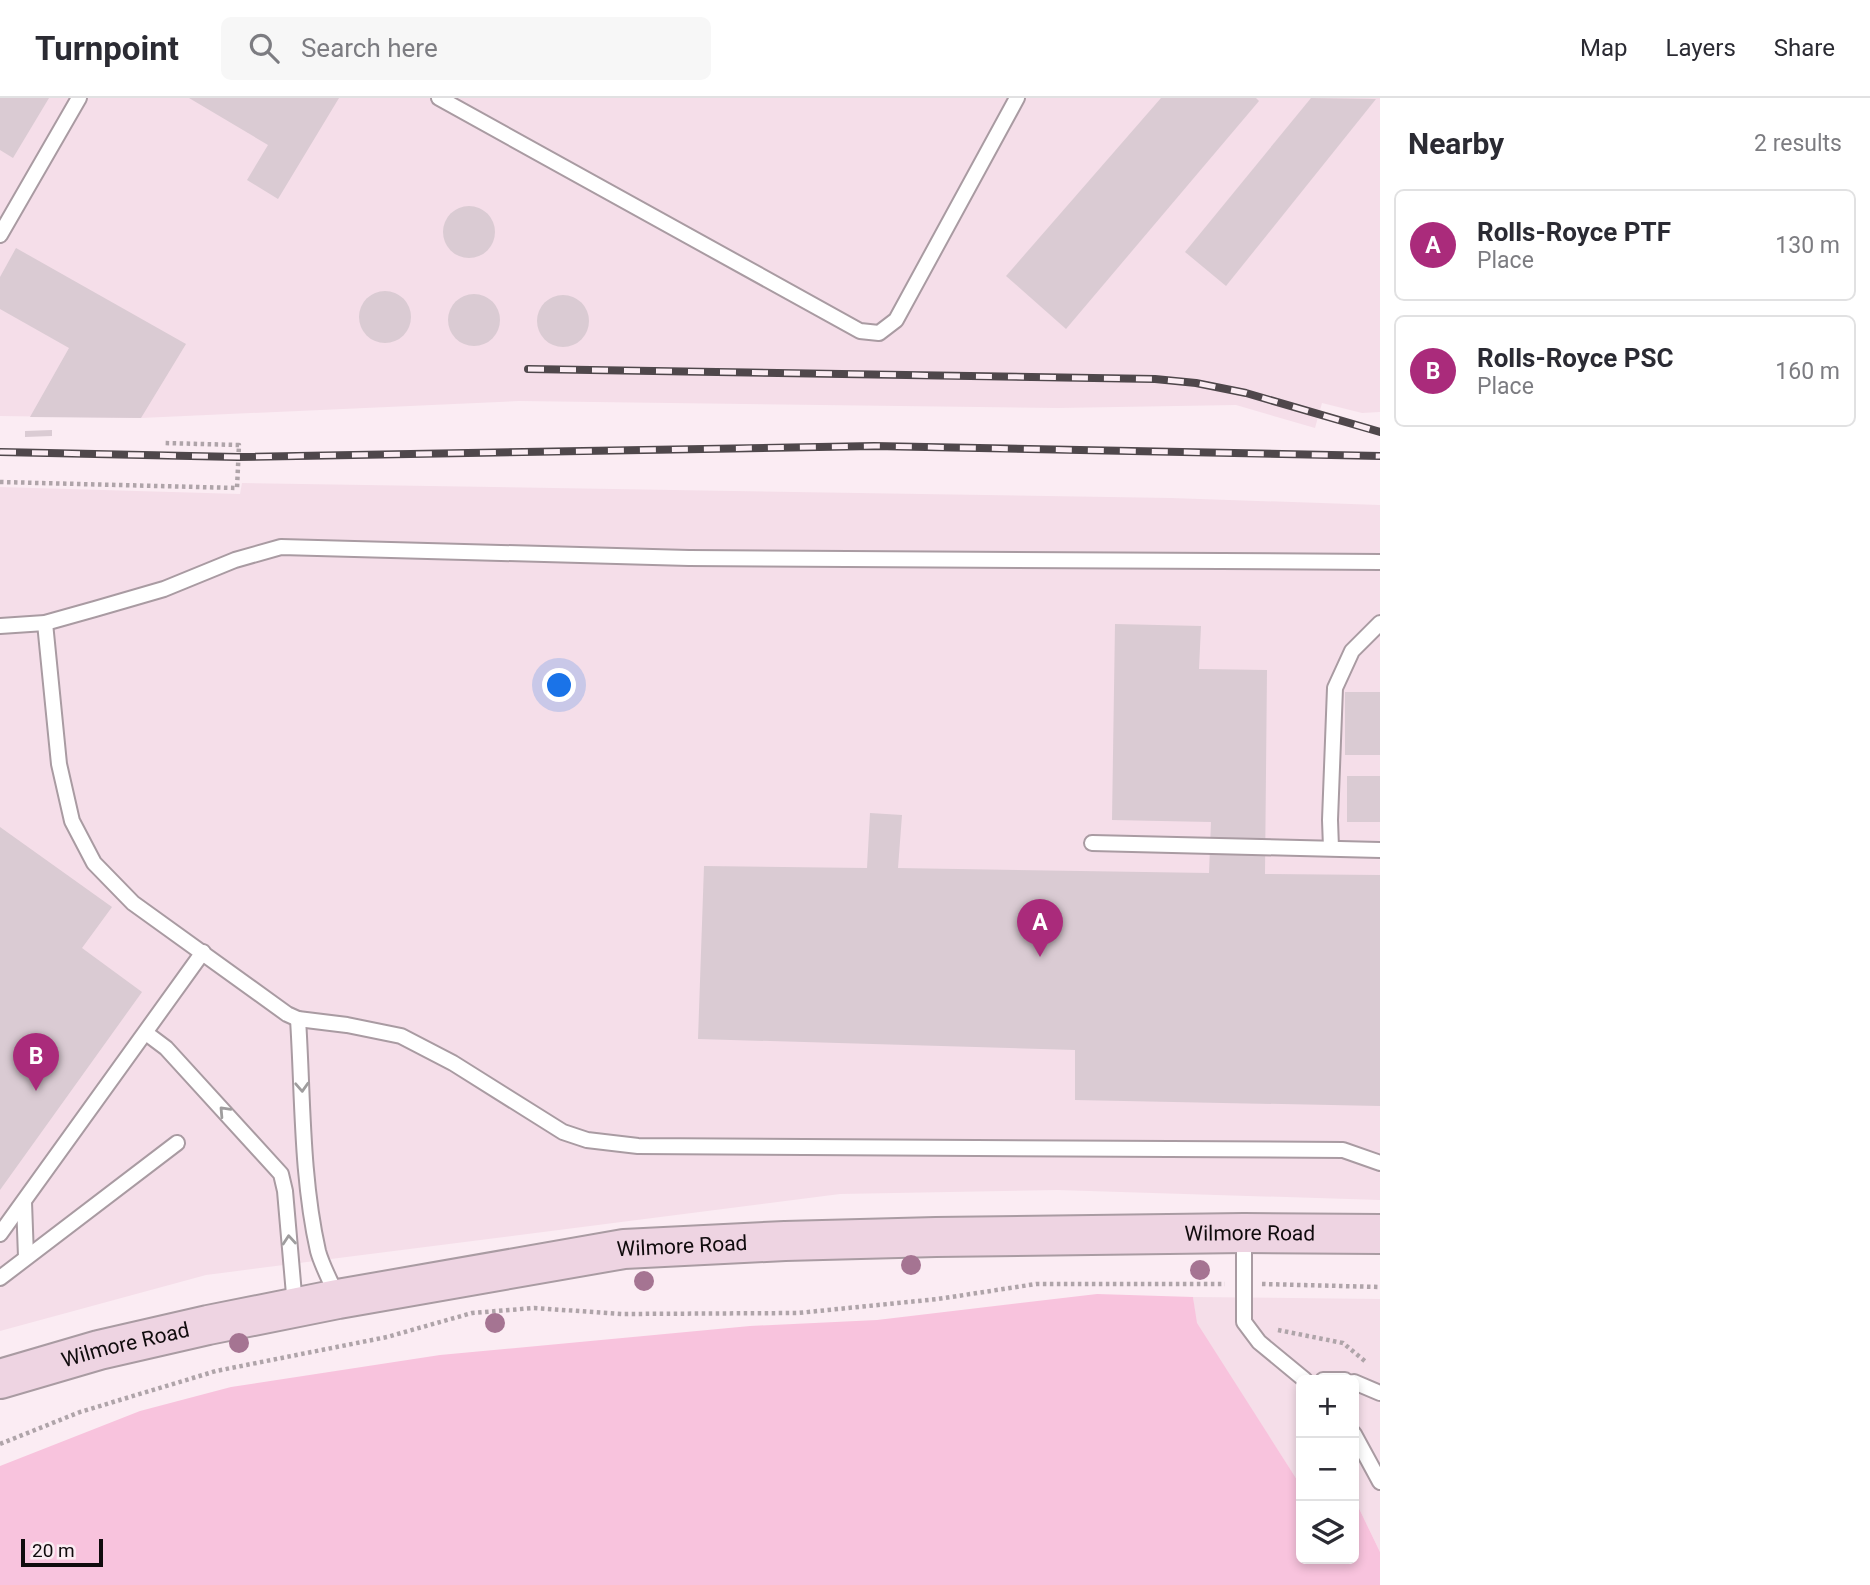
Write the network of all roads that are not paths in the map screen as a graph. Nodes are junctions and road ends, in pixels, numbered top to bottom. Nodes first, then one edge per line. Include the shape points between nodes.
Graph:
1 (79, 98) edge
2 (439, 98) edge
3 (1017, 98) edge
4 (0, 235) edge
5 (1380, 562) edge
6 (1380, 623) edge
7 (45, 624) junction
8 (0, 626) edge
9 (1092, 844) dead end
10 (1331, 848) junction
11 (1380, 850) edge
12 (203, 953) junction
13 (298, 1019) junction
14 (146, 1033) junction
15 (177, 1143) dead end
16 (1380, 1163) edge
17 (24, 1202) junction
18 (1244, 1233) junction
19 (0, 1234) edge
20 (1380, 1234) edge
21 (26, 1257) junction
22 (0, 1278) edge
23 (338, 1299) junction
24 (295, 1308) junction
25 (1299, 1375) edge
26 (0, 1379) edge
27 (1359, 1384) edge
28 (1380, 1393) edge
29 (1356, 1438) edge
30 (1380, 1482) edge

1 - 4 lane
2 - 3 lane via 859,331 879,333 896,320
5 - 7 lane via 689,558 281,547 164,589
6 - 10 lane via 1352,652 1335,688
7 - 8 lane
7 - 12 lane via 59,764 72,821 94,863 133,902
9 - 10 lane
10 - 11 lane
12 - 13 lane
12 - 14 lane
13 - 16 lane via 401,1036 563,1132 602,1142 707,1147 1343,1150
13 -> 23 lane via 306,1164 318,1253
14 - 17 lane
24 -> 14 lane via 281,1174 166,1048
15 - 21 lane
17 - 19 lane
17 - 21 lane
18 - 20 street, Wilmore Road
18 - 23 street, Wilmore Road via 785,1241 624,1249
18 - 25 lane via 1244,1322 1259,1342
21 - 22 lane
23 - 24 street, Wilmore Road
24 - 26 street, Wilmore Road via 99,1350
27 - 28 lane
29 - 30 lane

